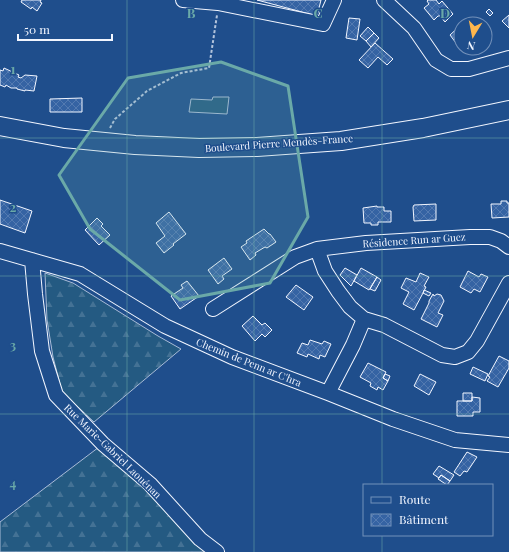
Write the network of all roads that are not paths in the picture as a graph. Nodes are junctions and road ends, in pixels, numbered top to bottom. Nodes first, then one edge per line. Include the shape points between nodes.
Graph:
1 (183, 0) edge
2 (334, 0) edge
3 (384, 0) edge
4 (509, 58) edge
5 (509, 110) edge
6 (0, 126) edge
7 (509, 247) edge
8 (317, 248) junction
9 (0, 251) edge
10 (32, 260) junction
11 (509, 283) edge
12 (213, 309) dead end
13 (364, 319) junction
14 (328, 393) junction
15 (509, 445) edge
16 (217, 552) edge

1 - 2 street via 218,3 323,24
3 - 4 street via 414,28 436,60 451,69 469,69
5 - 6 main road, Boulevard Pierre Mendès-France via 423,128 341,141 257,147 135,145 64,138
7 - 8 street, Résidence Run ar Guez via 490,237 470,237
8 - 12 street, Résidence Run ar Guez via 295,257
8 - 13 street via 325,271 338,291 350,307
9 - 10 street, Chemin de Penn ar C'hra
10 - 14 street, Chemin de Penn ar C'hra via 80,274 165,326 232,357
10 - 16 street, Rue Marie-Gabriel Laouénan via 42,351 56,396 103,444 150,484 200,539
11 - 13 street via 477,341 468,352 455,357 442,355 384,325
13 - 14 street
14 - 15 street, Chemin de Penn ar C'hra via 455,440

